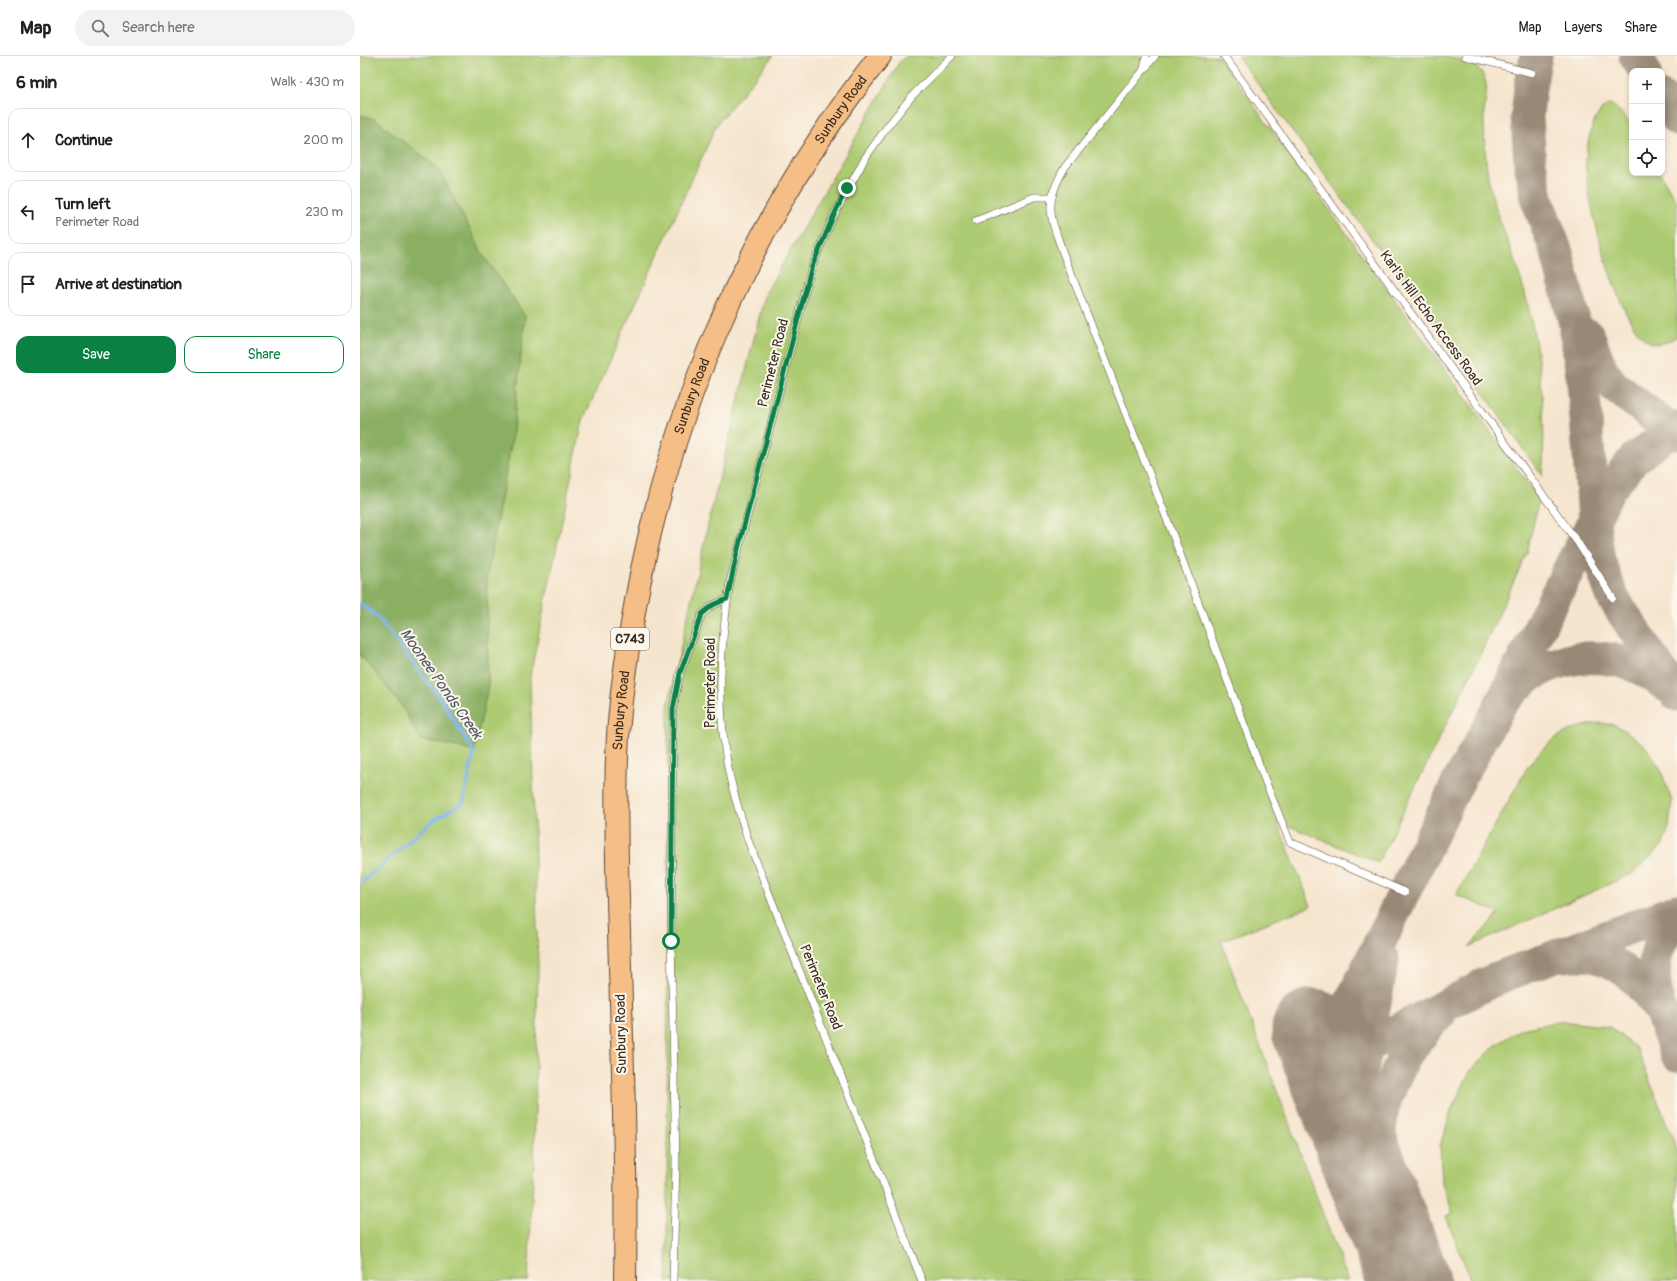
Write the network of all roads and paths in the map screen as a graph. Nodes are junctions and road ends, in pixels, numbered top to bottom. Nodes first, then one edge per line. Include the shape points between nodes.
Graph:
1 (867, 56) edge
2 (880, 56) edge
3 (952, 56) edge
4 (1146, 56) edge
5 (1155, 56) edge
6 (1224, 56) edge
7 (1465, 56) edge
8 (1144, 70) junction
9 (1532, 73) dead end
10 (1052, 197) junction
11 (976, 221) dead end
12 (1613, 598) dead end
13 (727, 599) junction
14 (1405, 892) dead end
15 (615, 1281) edge
16 (625, 1281) edge
17 (673, 1281) edge
18 (922, 1281) edge

1 - 15 main road, Sunbury Road / C743 via 796,154 728,277 684,378 661,446 629,573 614,656 605,788
2 - 16 main road, Sunbury Road / C743 via 833,118 798,173 752,252 728,300 680,426 640,572 620,712 617,758
3 - 13 lane, Perimeter Road via 912,96 861,164 833,217 811,269
4 - 8 lane
5 - 8 lane
6 - 12 lane, Karl's Hill Echo Access Road via 1578,543
7 - 9 lane
8 - 10 lane via 1065,167
10 - 11 lane via 1034,197
10 - 14 lane via 1050,215 1063,253 1290,842
13 - 17 lane via 713,605 702,614 680,673 673,709 671,941 676,1161
13 - 18 lane, Perimeter Road via 720,658 720,697 729,772 738,806 752,850

